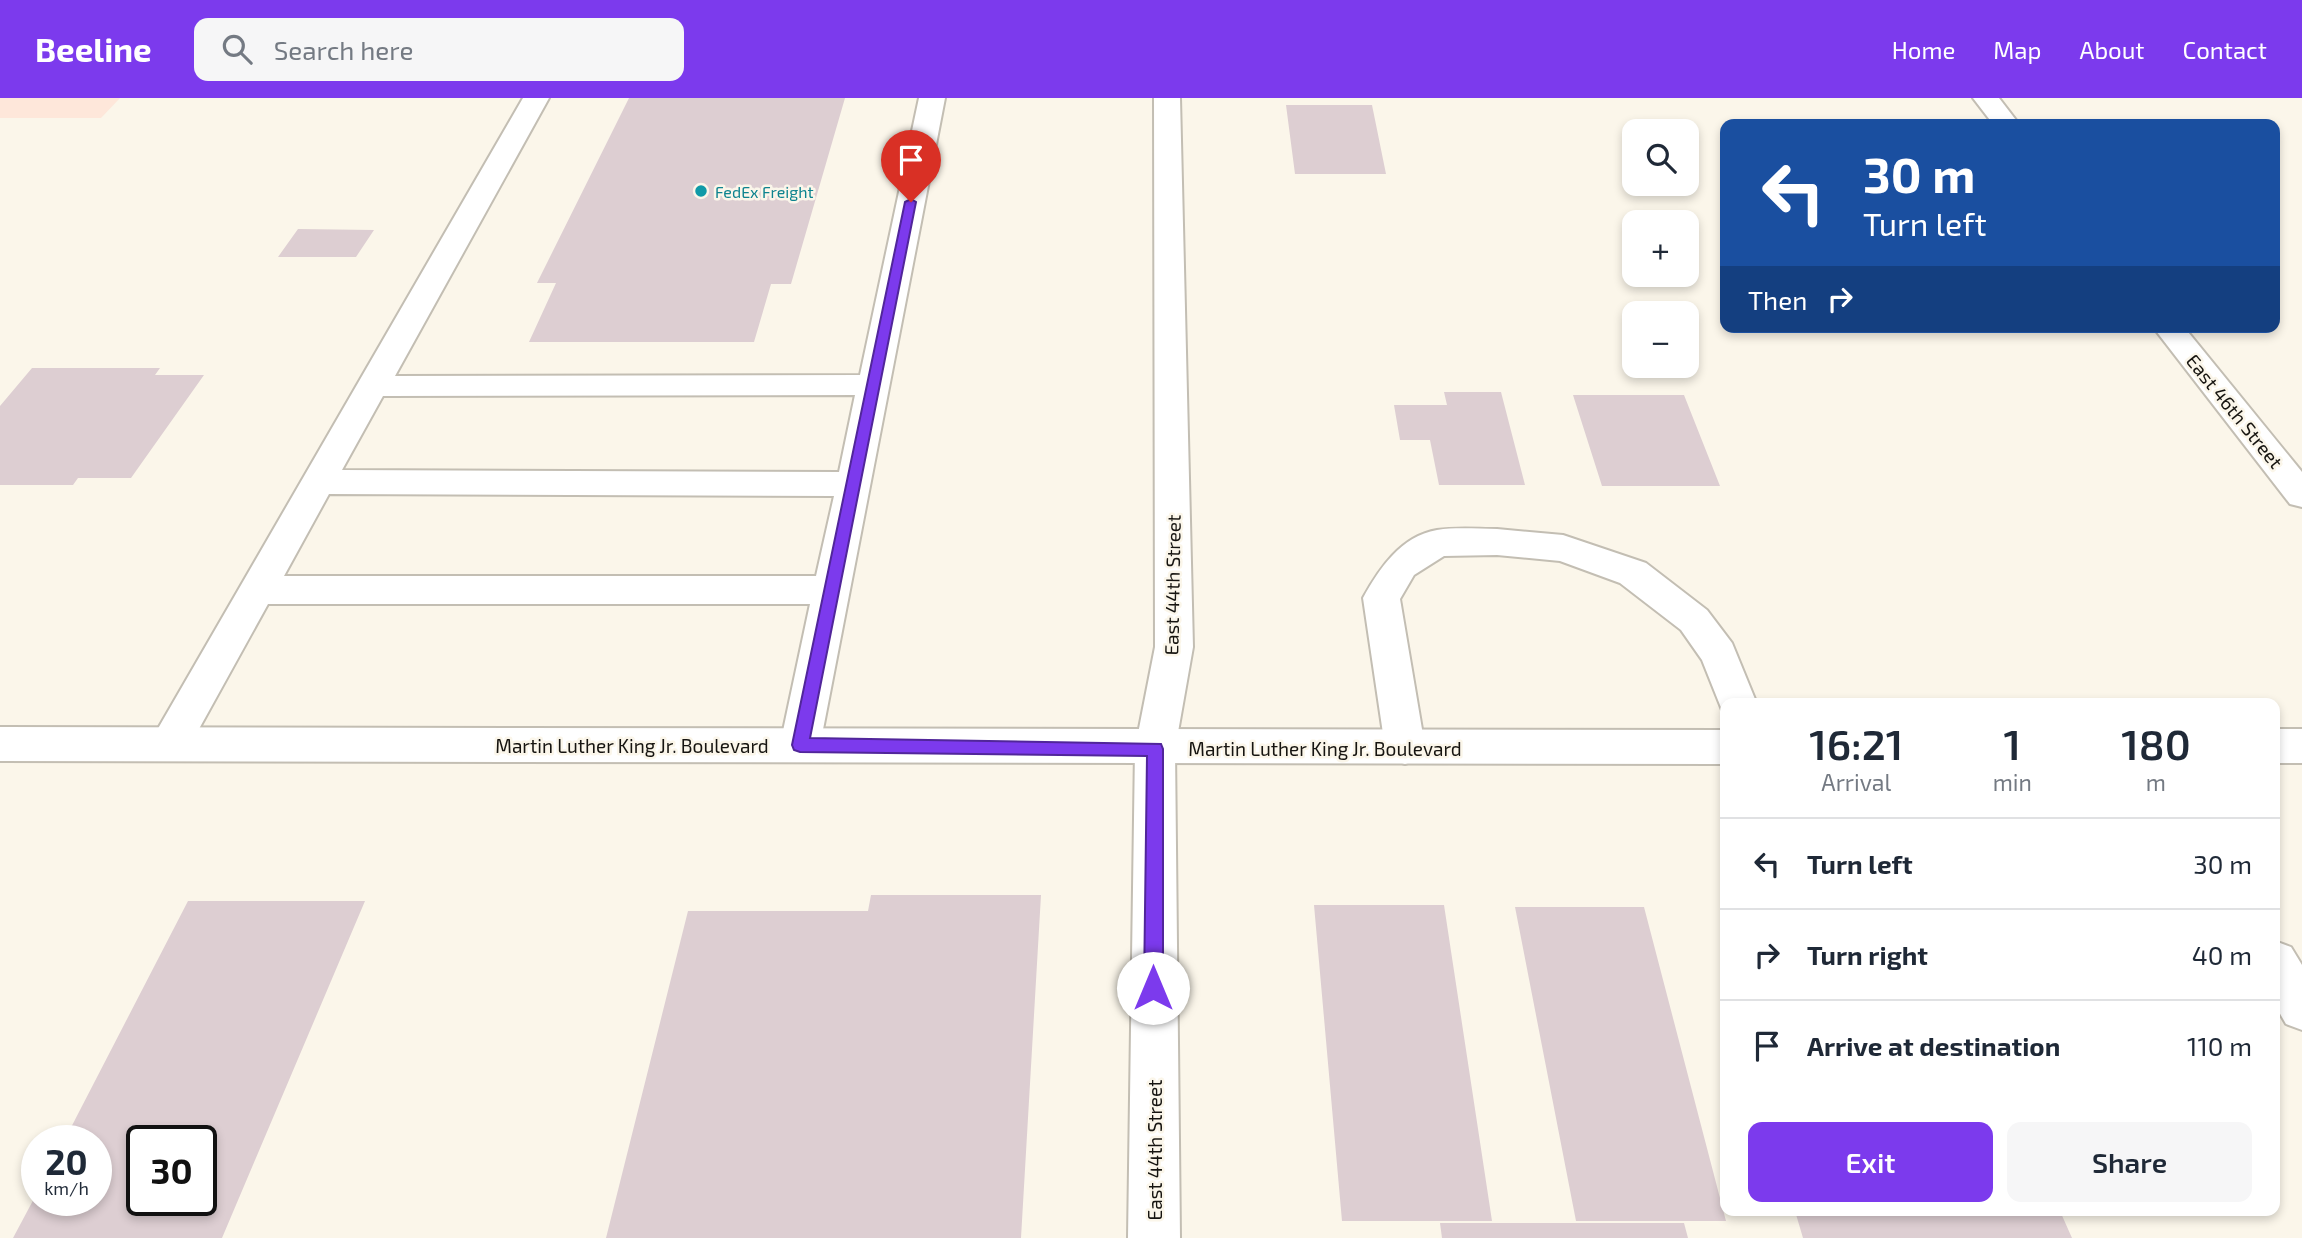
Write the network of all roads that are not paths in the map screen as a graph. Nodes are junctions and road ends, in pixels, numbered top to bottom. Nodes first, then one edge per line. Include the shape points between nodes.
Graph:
1 (536, 98) edge
2 (932, 98) edge
3 (1167, 98) edge
4 (1986, 98) edge
5 (2003, 119) edge
6 (2173, 333) edge
7 (873, 385) junction
8 (373, 386) junction
9 (318, 482) junction
10 (853, 484) junction
11 (2302, 495) edge
12 (257, 590) junction
13 (831, 590) junction
14 (1736, 698) edge
15 (0, 744) edge
16 (170, 744) junction
17 (800, 745) junction
18 (2280, 746) edge
19 (2302, 746) edge
20 (1405, 747) junction
21 (1720, 747) edge
22 (1155, 749) junction
23 (2280, 971) edge
24 (2302, 1008) edge
25 (1154, 1238) edge

1 - 8 street
2 - 7 street
3 - 22 street, East 44th Street via 1174,647
4 - 5 street
6 - 11 street, East 46th Street
7 - 8 street
7 - 10 street
8 - 9 street
9 - 10 street
9 - 12 street
10 - 13 street
12 - 13 street
12 - 16 street
13 - 17 street
14 - 20 street via 1719,654 1694,620 1633,573 1563,548 1437,543 1401,566 1381,598
15 - 16 street, Martin Luther King Jr. Boulevard
16 - 17 street, Martin Luther King Jr. Boulevard
17 - 22 street, Martin Luther King Jr. Boulevard
18 - 19 street
20 - 21 street, Martin Luther King Jr. Boulevard
20 - 22 street, Martin Luther King Jr. Boulevard
22 - 25 street, East 44th Street
23 - 24 street

